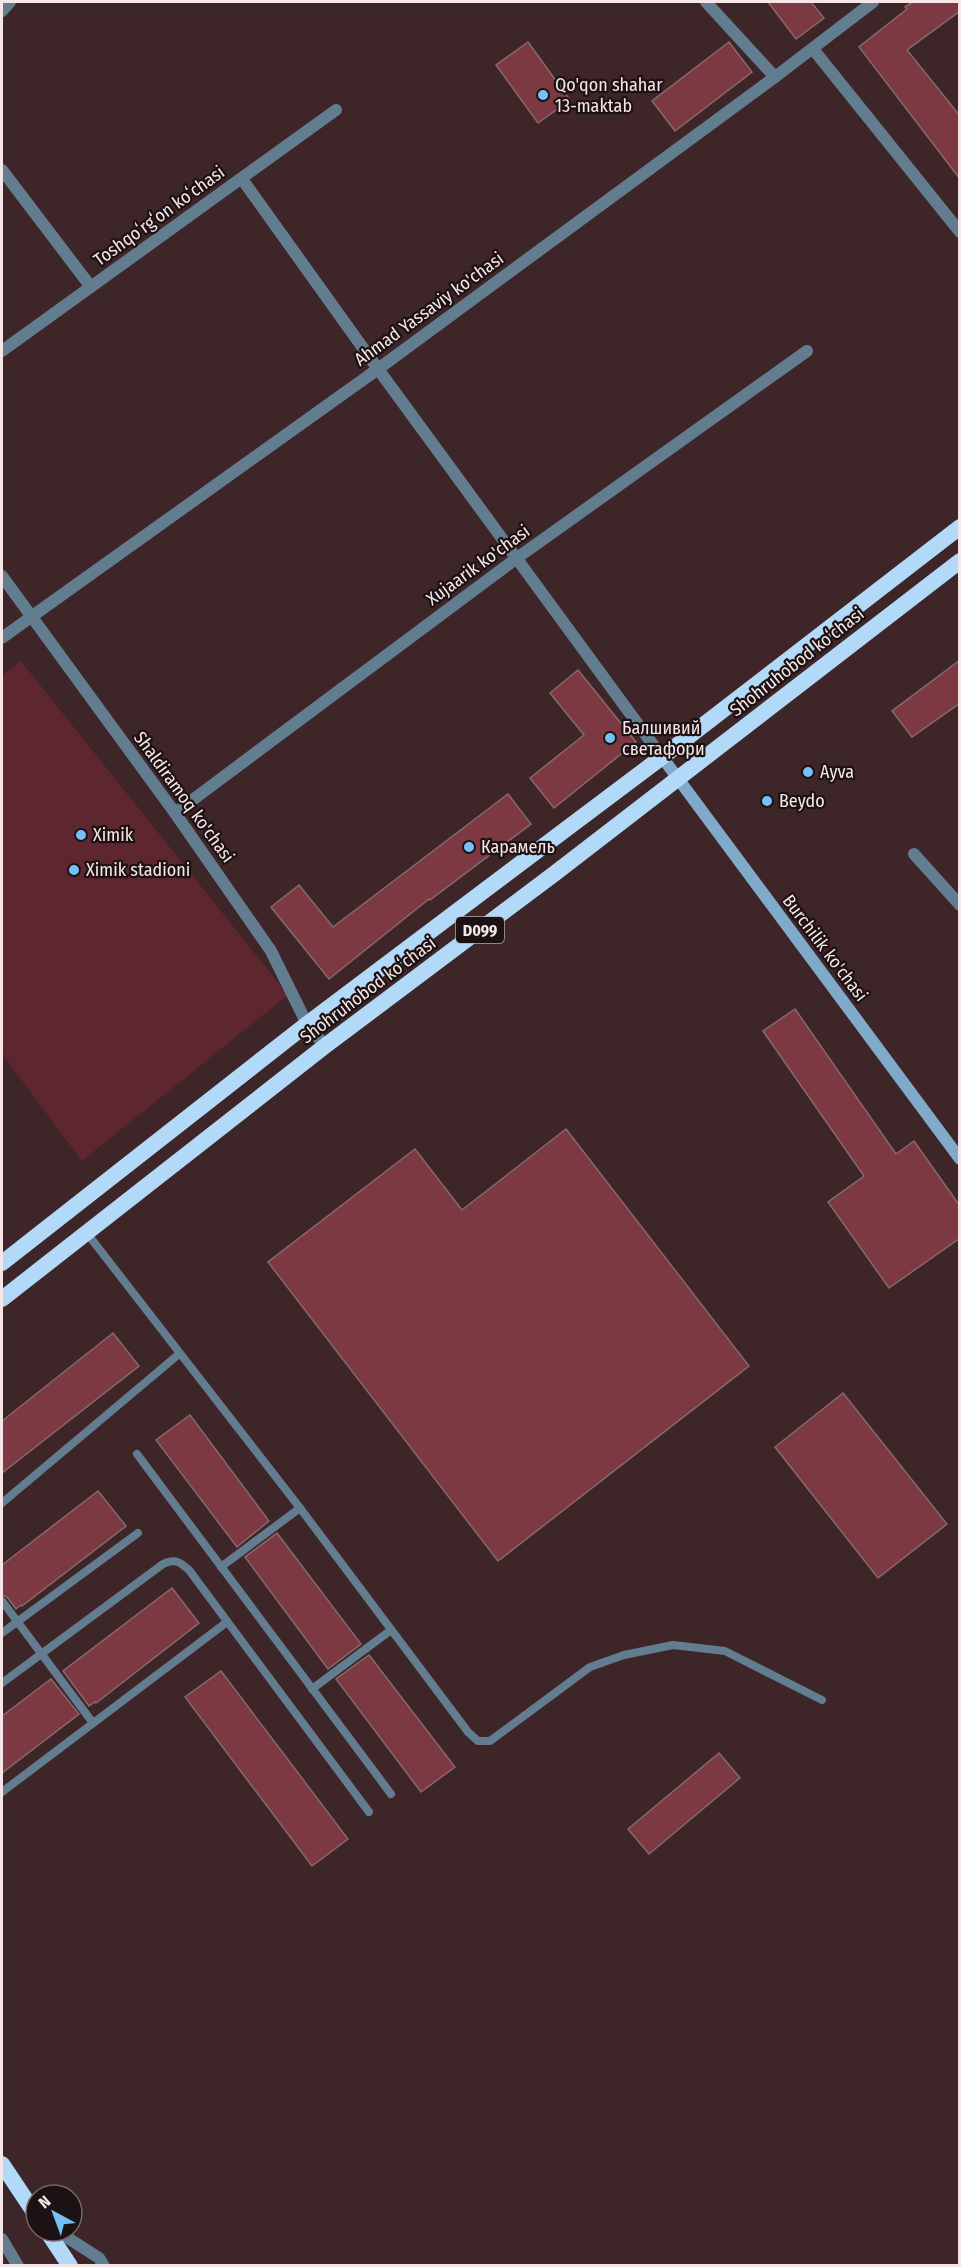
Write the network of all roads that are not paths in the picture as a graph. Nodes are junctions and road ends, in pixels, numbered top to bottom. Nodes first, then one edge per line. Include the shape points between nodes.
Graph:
1 (10, 2) edge
2 (706, 2) edge
3 (873, 2) edge
4 (2, 12) edge
5 (813, 49) junction
6 (775, 76) junction
7 (336, 110) dead end
8 (2, 170) edge
9 (242, 179) junction
10 (960, 232) edge
11 (91, 287) junction
12 (2, 351) edge
13 (807, 351) dead end
14 (378, 369) junction
15 (960, 527) edge
16 (517, 558) junction
17 (960, 561) edge
18 (2, 576) edge
19 (31, 617) junction
20 (2, 639) edge
21 (662, 757) junction
22 (677, 779) junction
23 (175, 813) junction
24 (914, 854) dead end
25 (960, 905) edge
26 (308, 1024) junction
27 (325, 1046) junction
28 (960, 1159) edge
29 (86, 1233) junction
30 (2, 1263) edge
31 (2, 1299) edge
32 (179, 1354) junction
33 (136, 1454) dead end
34 (2, 1503) edge
35 (300, 1508) junction
36 (138, 1533) dead end
37 (221, 1567) junction
38 (2, 1602) edge
39 (16, 1622) junction
40 (227, 1622) junction
41 (391, 1629) junction
42 (2, 1633) edge
43 (42, 1654) junction
44 (2, 1683) edge
45 (312, 1689) junction
46 (822, 1700) dead end
47 (93, 1723) junction
48 (2, 1792) edge
49 (391, 1794) dead end
50 (369, 1812) dead end
51 (4, 2174) edge
52 (24, 2200) edge
53 (2, 2239) edge
54 (55, 2243) edge
55 (76, 2243) edge
56 (18, 2265) edge
57 (70, 2265) edge
58 (104, 2265) edge

1 - 4 street
2 - 6 street
3 - 5 street, Ahmad Yassaviy ko'chasi
5 - 6 street, Ahmad Yassaviy ko'chasi
5 - 10 street
6 - 14 street, Ahmad Yassaviy ko'chasi
7 - 9 street, Toshqoʻrgʻon koʻchasi
8 - 11 street
9 - 11 street, Toshqoʻrgʻon koʻchasi
9 - 14 street
11 - 12 street, Toshqoʻrgʻon koʻchasi
13 - 16 street, Xujaarik ko'chasi
14 - 16 street
14 - 19 street, Ahmad Yassaviy ko'chasi
15 - 21 highway, Shohruhobod koʻchasi / D099
16 - 21 street
16 - 23 street, Xujaarik ko'chasi
17 - 22 highway, Shohruhobod koʻchasi / D099
18 - 19 street, Shaldiramoq ko'chasi
19 - 20 street, Ahmad Yassaviy ko'chasi
19 - 23 street, Shaldiramoq ko'chasi
21 - 22 main road, Burchilik ko'chasi
21 - 26 highway, Shohruhobod koʻchasi / D099
22 - 27 highway, Shohruhobod koʻchasi / D099
22 - 28 main road, Burchilik ko'chasi
23 - 26 street, Shaldiramoq ko'chasi via 271,951
24 - 25 street
26 - 27 street, Shaldiramoq ko'chasi
26 - 30 highway, Shohruhobod koʻchasi / D099
27 - 29 highway, Shohruhobod koʻchasi / D099
29 - 31 highway, Shohruhobod koʻchasi / D099
29 - 32 lane
32 - 34 lane
32 - 35 lane
33 - 37 lane
35 - 37 lane
35 - 41 lane
36 - 39 lane
37 - 45 lane
38 - 39 lane
39 - 42 lane
39 - 43 lane
40 - 43 lane via 189,1570 179,1561 170,1560
40 - 47 lane
40 - 50 lane
41 - 45 lane
41 - 46 lane via 478,1741 490,1741 590,1667 624,1655 673,1646 726,1651
43 - 44 lane
43 - 47 lane
45 - 49 lane
47 - 48 lane
51 - 52 highway
53 - 56 street
54 - 57 highway
55 - 58 street

